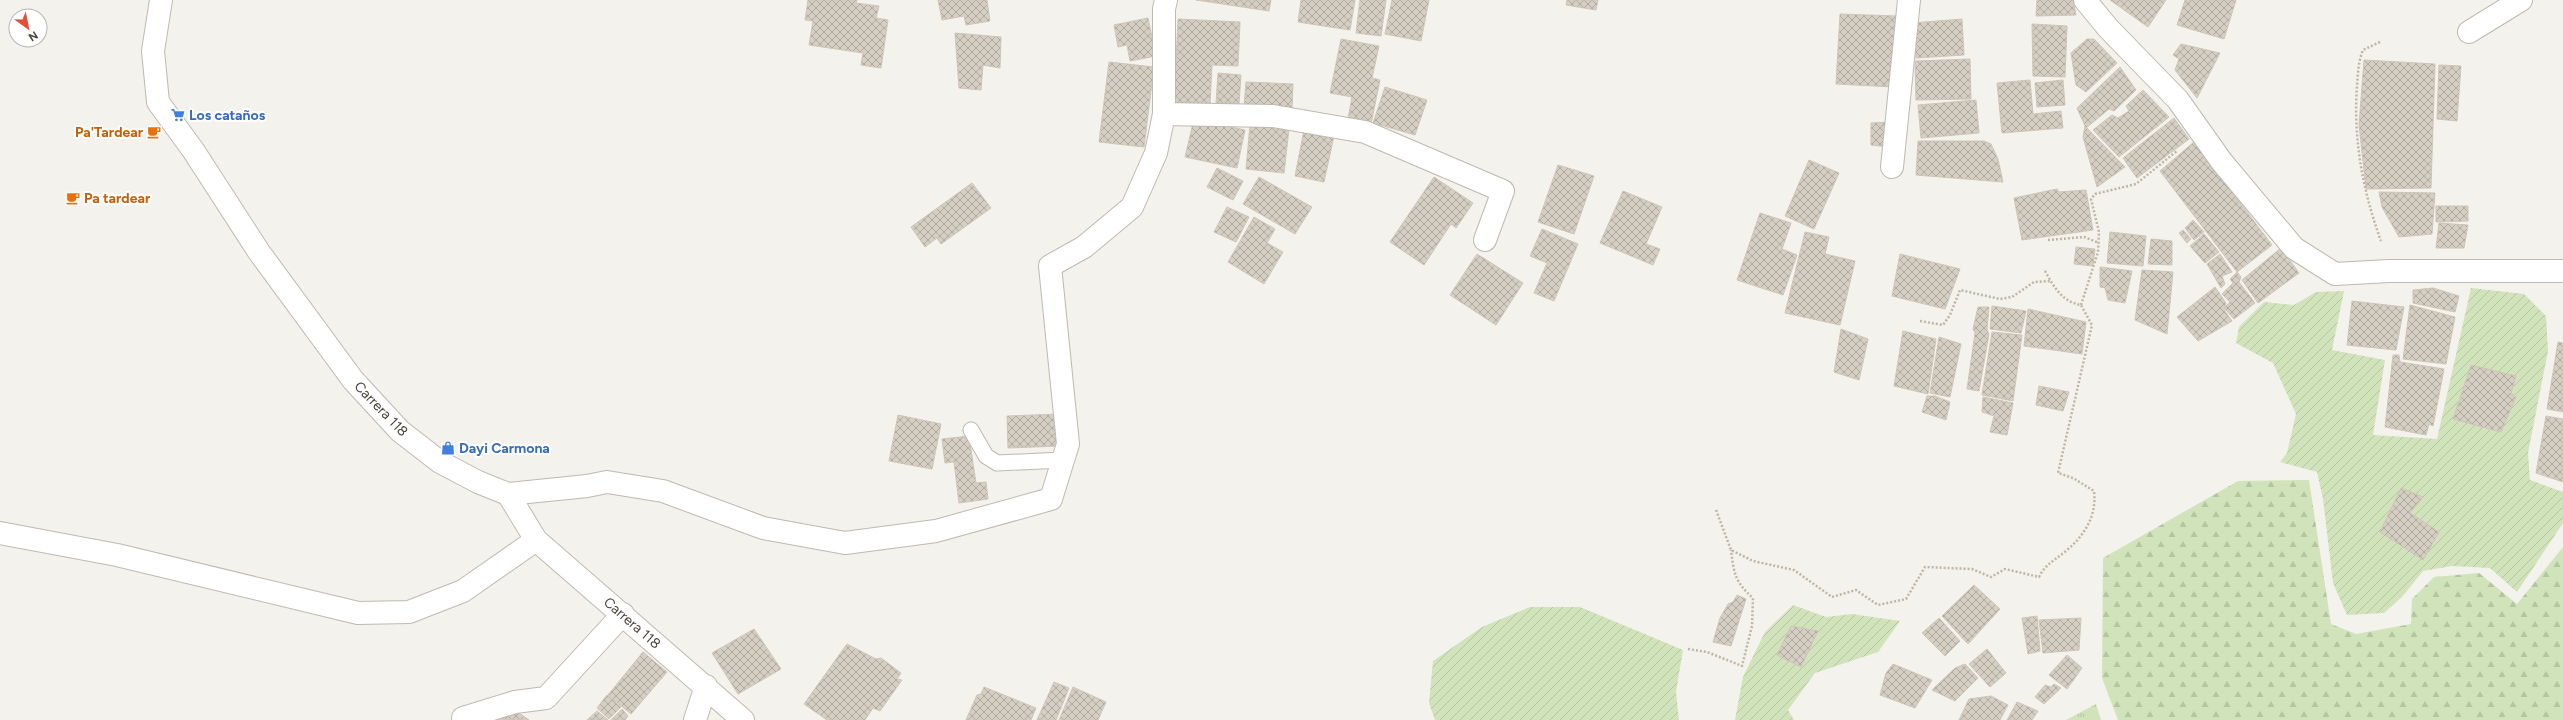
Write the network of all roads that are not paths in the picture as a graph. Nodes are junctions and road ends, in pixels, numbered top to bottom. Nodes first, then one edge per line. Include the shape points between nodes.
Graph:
1 (161, 0) edge
2 (1166, 0) edge
3 (1909, 0) edge
4 (2085, 0) edge
5 (2521, 0) edge
6 (2469, 32) dead end
7 (1164, 114) junction
8 (1892, 167) dead end
9 (1485, 240) dead end
10 (2563, 271) edge
11 (971, 430) dead end
12 (1063, 460) junction
13 (508, 494) junction
14 (0, 533) edge
15 (536, 540) junction
16 (623, 614) junction
17 (706, 686) junction
18 (463, 718) dead end
19 (695, 720) edge
20 (743, 720) edge

1 - 13 street, Carrera 118 via 153,51 158,102 193,150 259,252 353,380 400,431 440,462
2 - 7 street
3 - 8 street
4 - 10 street via 2108,28 2178,100 2222,162 2294,248 2335,274 2389,271
5 - 6 street
7 - 9 street via 1273,116 1365,132 1504,192
7 - 12 street via 1156,153 1132,207 1084,247 1050,266 1068,444
11 - 12 lane via 986,456 997,463
12 - 13 street via 1051,499 936,531 845,543 763,528 663,491 607,482
13 - 15 street, Carrera 118
14 - 15 street via 117,554 358,613 409,612 462,591
15 - 16 street, Carrera 118
16 - 17 street, Carrera 118
16 - 18 street via 546,698 515,702
17 - 19 street
17 - 20 street, Carrera 118

